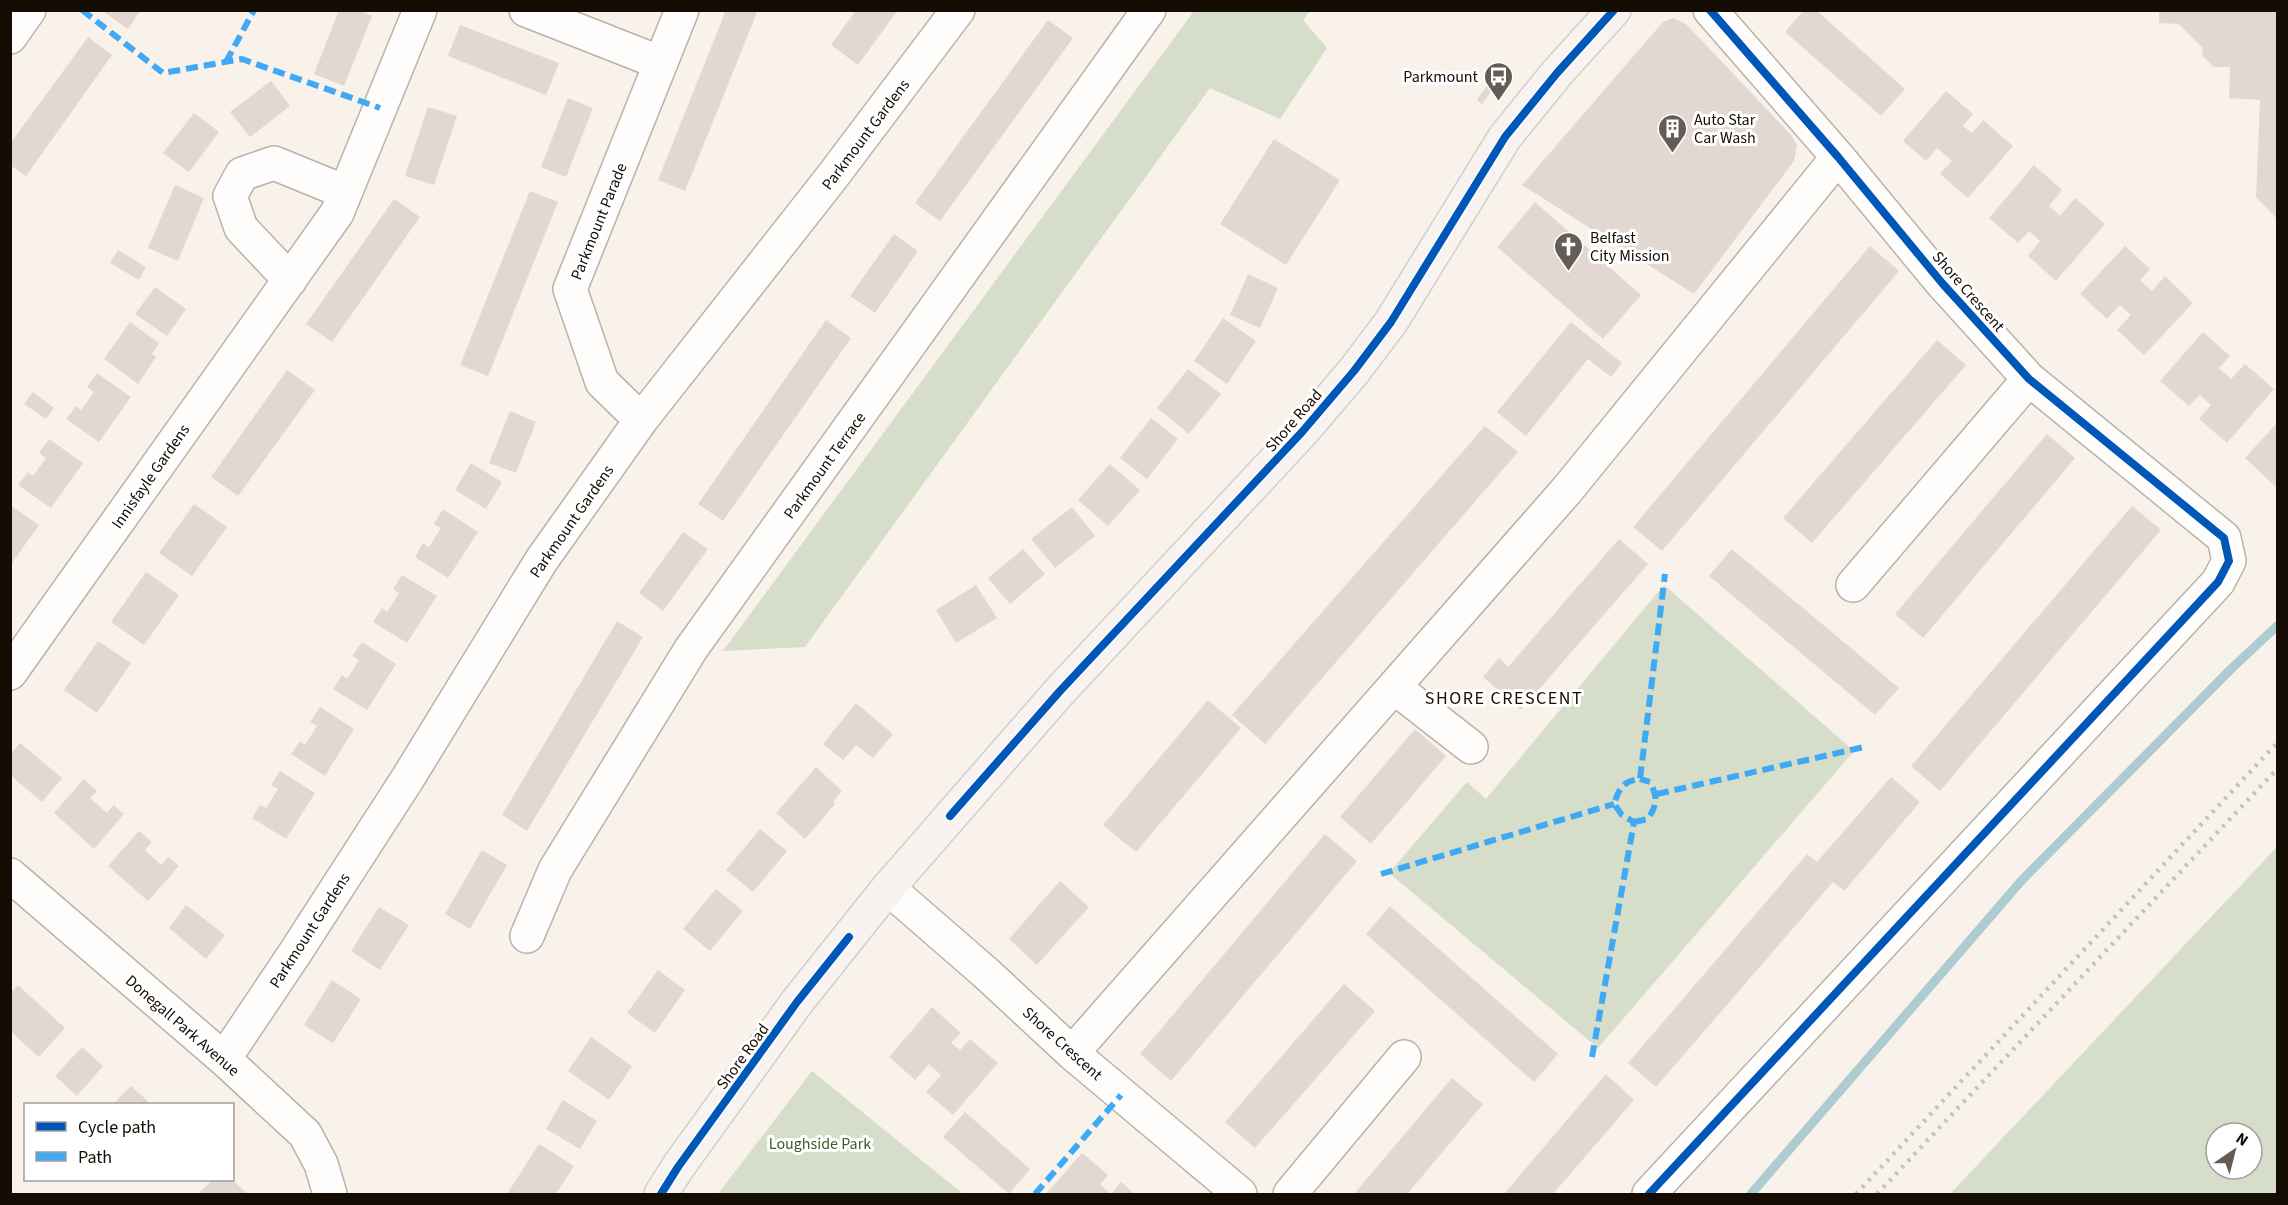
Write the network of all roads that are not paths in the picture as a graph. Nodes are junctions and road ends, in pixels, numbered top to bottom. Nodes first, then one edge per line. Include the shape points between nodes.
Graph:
1 (29, 10) edge
2 (420, 10) edge
3 (526, 10) edge
4 (682, 10) edge
5 (958, 10) edge
6 (1149, 10) edge
7 (1614, 10) edge
8 (1710, 10) edge
9 (10, 37) edge
10 (661, 63) junction
11 (1838, 157) junction
12 (345, 192) junction
13 (290, 280) junction
14 (2030, 379) junction
15 (641, 420) junction
16 (1853, 585) dead end
17 (10, 673) edge
18 (1394, 687) junction
19 (1471, 747) dead end
20 (888, 888) junction
21 (16, 892) edge
22 (526, 936) dead end
23 (1072, 1053) junction
24 (1404, 1057) dead end
25 (224, 1059) junction
26 (330, 1194) edge
27 (661, 1194) edge
28 (1240, 1194) edge
29 (1290, 1194) edge
30 (1649, 1194) edge

1 - 9 street
2 - 12 street, Innisfayle Gardens
3 - 10 street
4 - 10 street, Parkmount Parade
5 - 15 street, Parkmount Gardens
6 - 22 street, Parkmount Terrace via 691,649 555,870
7 - 20 main road, Shore Road via 1505,137 1397,313 1354,370 1302,432 1060,691
8 - 11 street, Shore Crescent
10 - 15 street, Parkmount Parade via 570,289 602,382
11 - 14 street, Shore Crescent via 1942,283
11 - 18 street via 1567,490
12 - 13 street, Innisfayle Gardens via 337,213
12 - 13 street via 274,163 242,174 230,196 241,228
13 - 17 street, Innisfayle Gardens
14 - 16 street
14 - 30 street, Shore Crescent via 2224,538 2229,561 2218,582
15 - 25 street, Parkmount Gardens via 541,561 402,787
18 - 19 street
18 - 23 street
20 - 23 street, Shore Crescent
20 - 27 main road, Shore Road via 797,1002
21 - 25 street, Donegall Park Avenue
23 - 28 street, Shore Crescent
24 - 29 street
25 - 26 street, Donegall Park Avenue via 305,1134 321,1164

